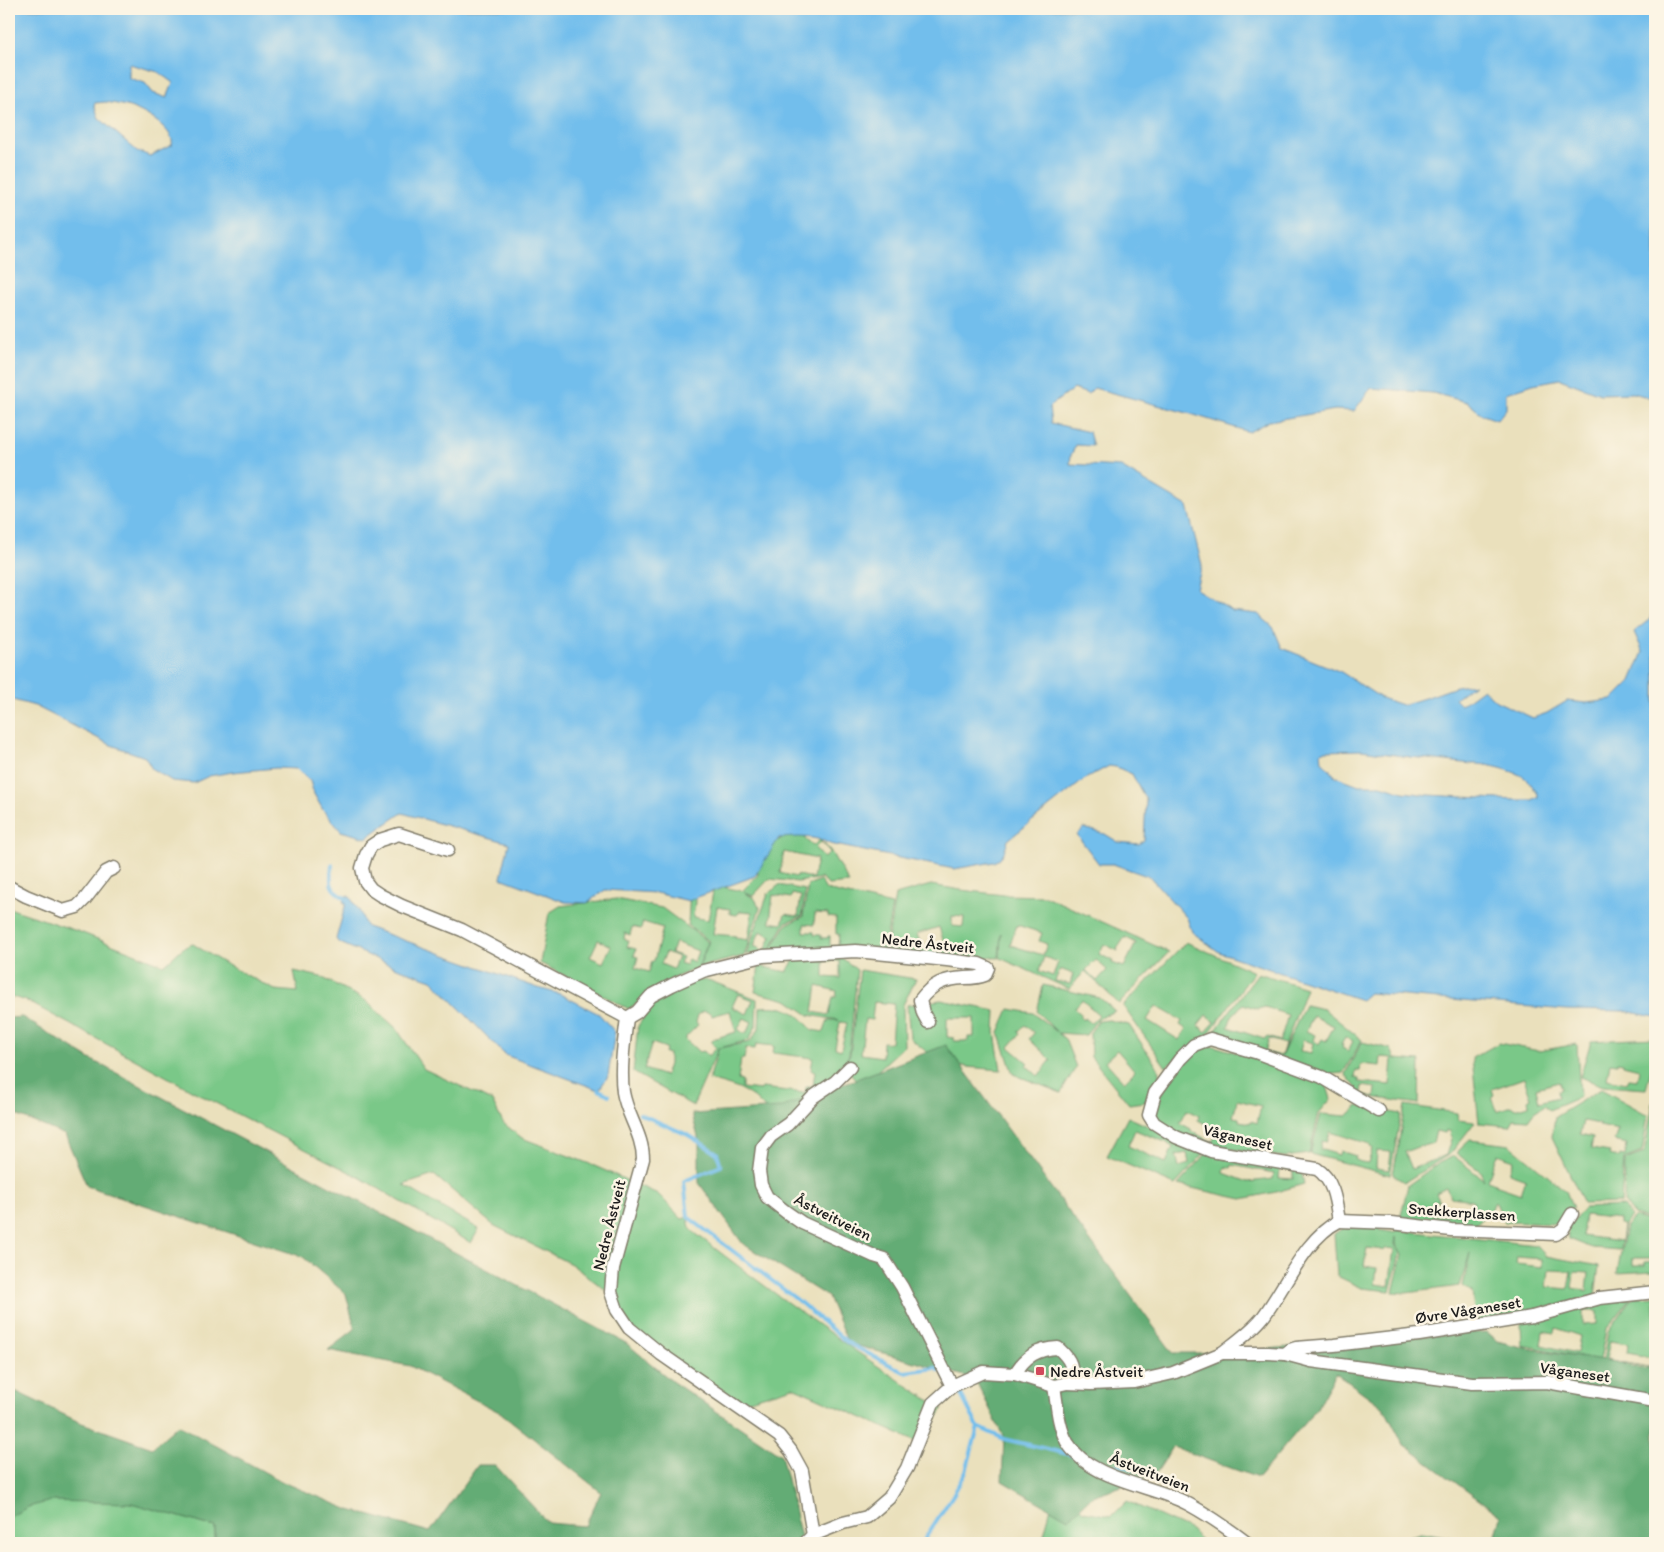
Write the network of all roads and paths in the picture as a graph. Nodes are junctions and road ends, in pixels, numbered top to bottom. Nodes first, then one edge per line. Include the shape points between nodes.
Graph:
1 (448, 850) dead end
2 (114, 868) dead end
3 (9, 887) edge
4 (627, 1018) junction
5 (928, 1022) dead end
6 (850, 1067) dead end
7 (1379, 1111) dead end
8 (1572, 1214) dead end
9 (1340, 1221) junction
10 (1655, 1292) edge
11 (1222, 1353) junction
12 (1285, 1354) junction
13 (1016, 1374) junction
14 (958, 1383) junction
15 (1060, 1385) junction
16 (1655, 1402) edge
17 (809, 1539) edge
18 (1247, 1543) edge

1 - 4 street via 399,834 380,840 366,855 362,868 365,881 371,889 402,906 462,930
2 - 3 street via 106,872 77,907 63,910
4 - 5 street, Nedre Åstveit via 652,996 680,981 703,971 763,956 856,951 948,960 988,968 985,975 976,978 936,984 920,1000 922,1013
4 - 17 street, Nedre Åstveit via 622,1064 624,1093 643,1149 643,1159 613,1268 611,1292 617,1310 629,1328 661,1354 779,1436 802,1471
6 - 14 street, Åstveitveien via 812,1097 762,1148 758,1171 761,1186 767,1197 802,1223 884,1259 946,1371
7 - 9 street, Våganeset via 1322,1077 1210,1039 1194,1045 1155,1093 1149,1115 1154,1123 1176,1137 1211,1151 1307,1166 1324,1174
8 - 9 street, Snekkerplassen via 1556,1234
9 - 11 street, Våganeset via 1330,1226 1311,1245 1255,1327
10 - 12 street, Øvre Våganeset via 1600,1298 1532,1317 1419,1335 1296,1348
11 - 12 street, Våganeset
11 - 15 street, Våganeset via 1173,1373 1134,1382
12 - 16 street, Våganeset via 1311,1361 1472,1383 1547,1382
13 - 14 street via 983,1372
13 - 15 street
13 - 15 street, Åstveitveien via 1022,1363 1033,1355 1045,1349 1058,1348 1071,1363 1071,1375
14 - 17 street via 933,1404 907,1468 889,1498 867,1517 843,1523
15 - 18 street, Åstveitveien via 1060,1425 1079,1456 1098,1469 1190,1504

